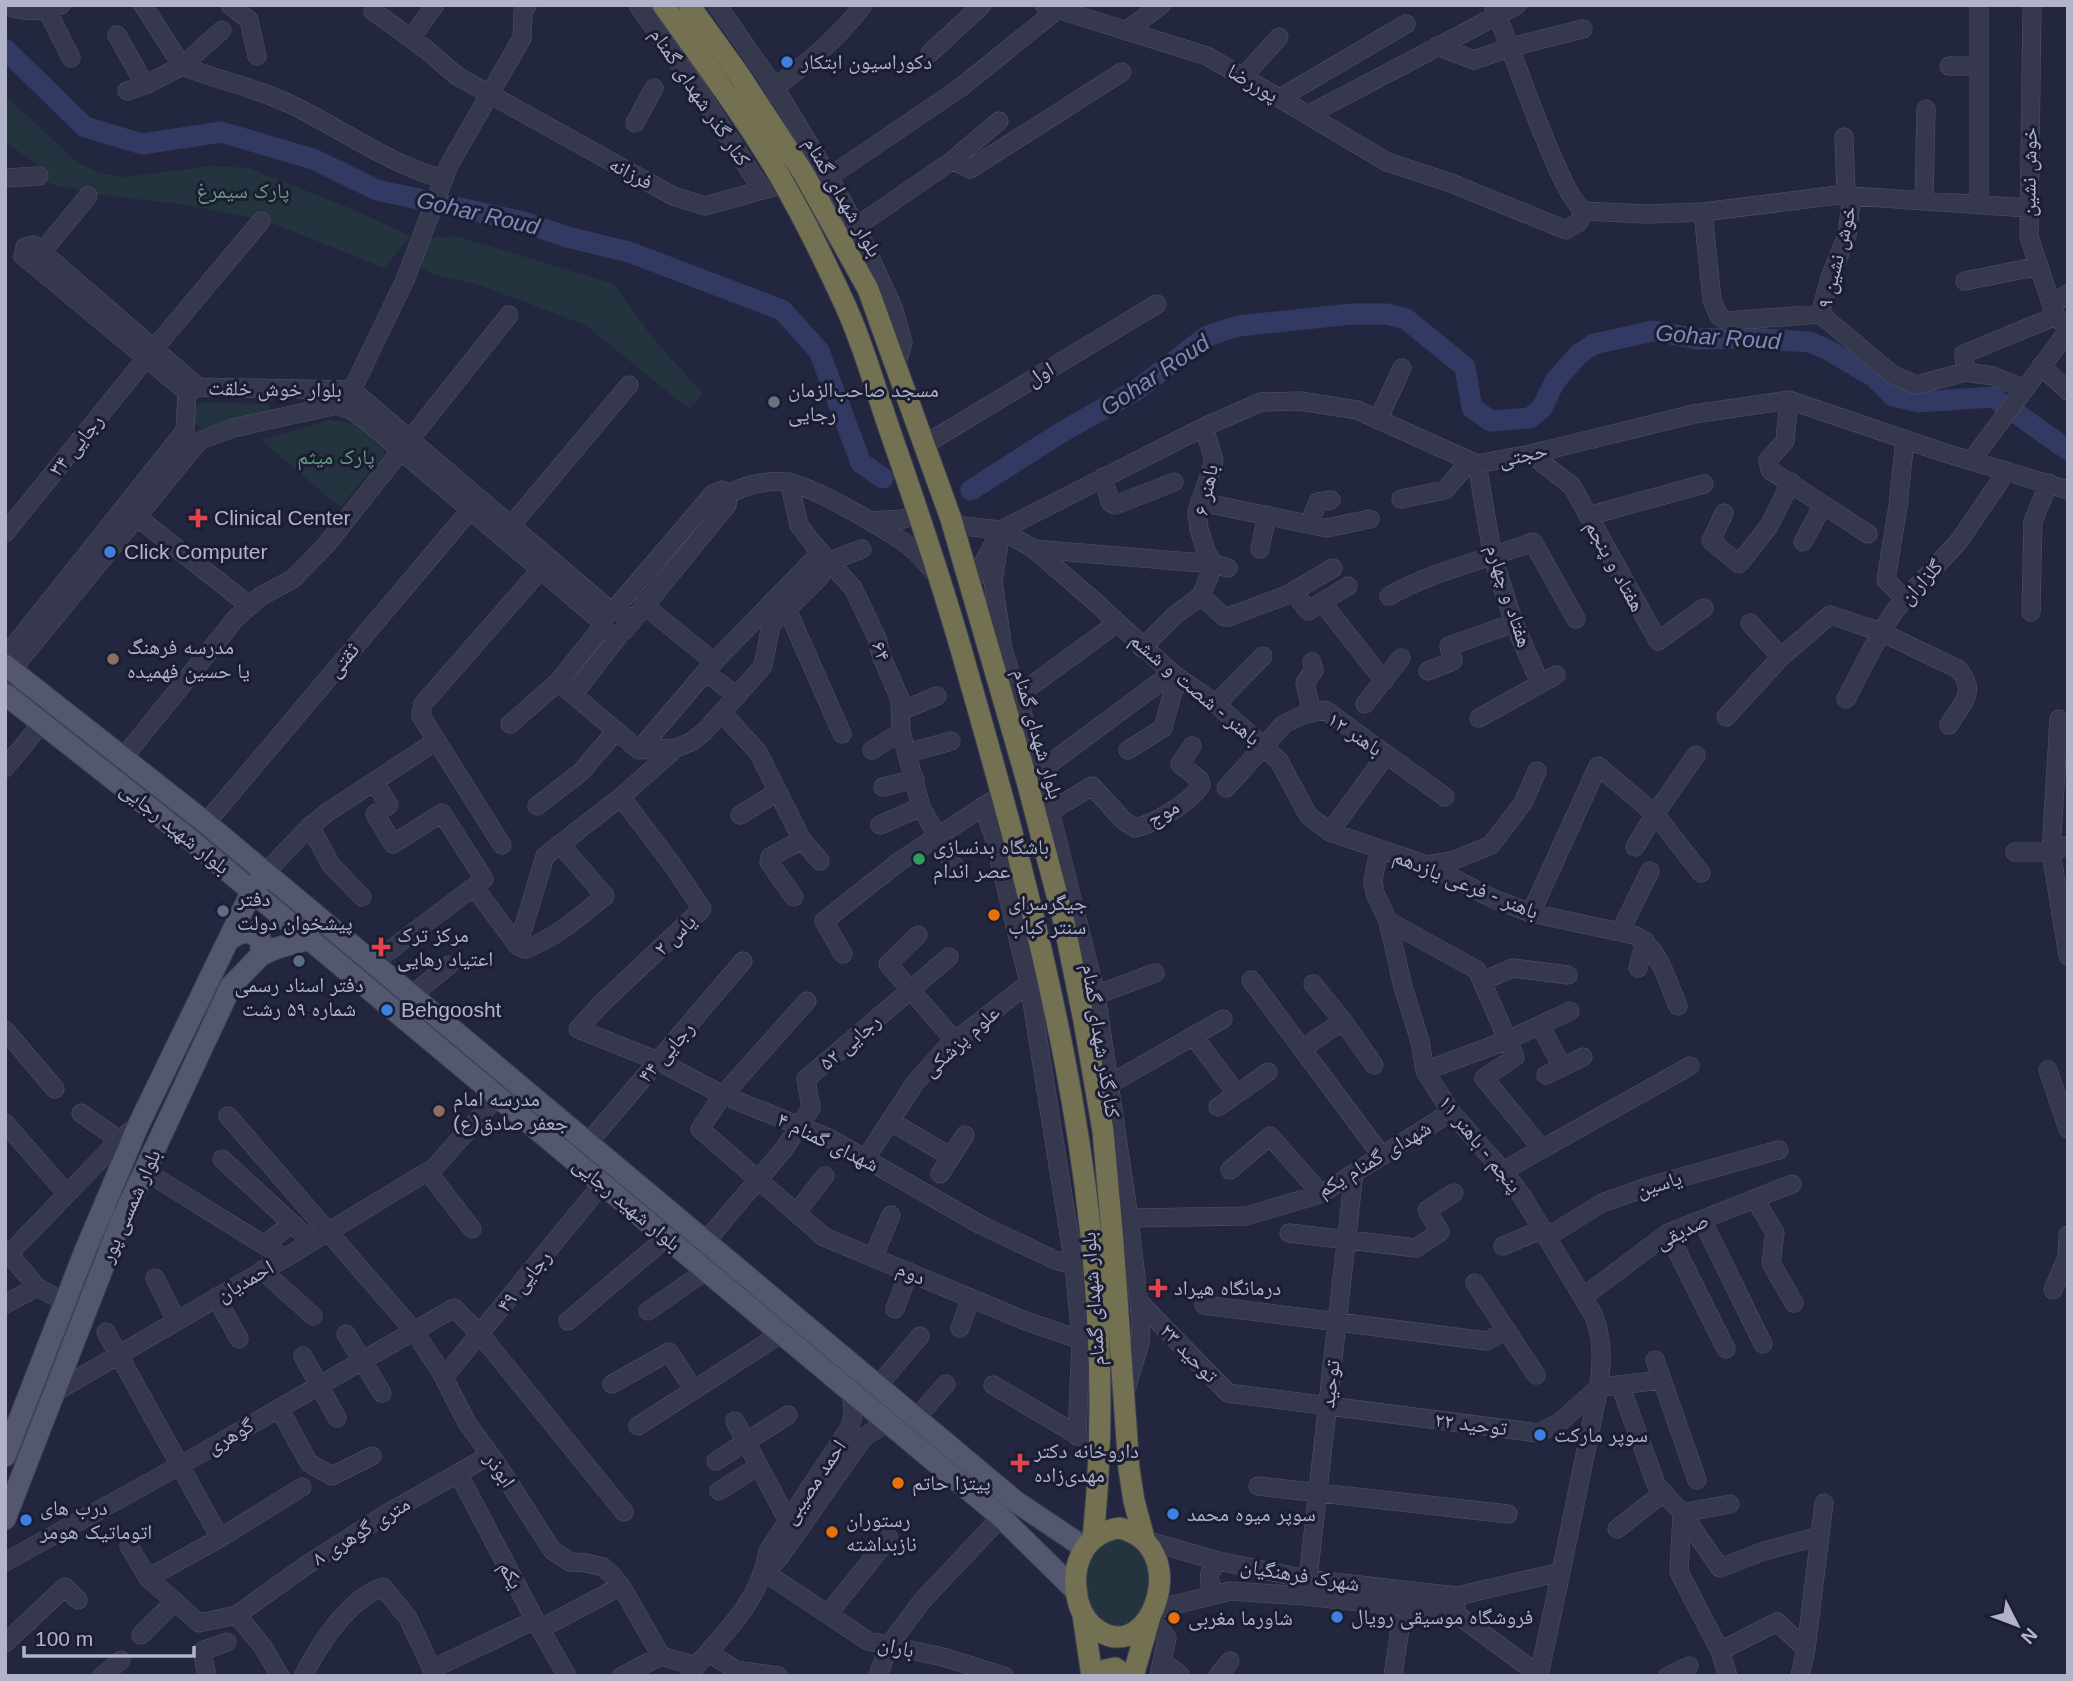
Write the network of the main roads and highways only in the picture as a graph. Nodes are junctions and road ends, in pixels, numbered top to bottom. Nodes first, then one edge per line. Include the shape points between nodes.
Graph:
1 (663, 5) edge
2 (689, 5) edge
3 (820, 183) junction
4 (789, 192) junction
5 (7, 668) edge
6 (5, 694) edge
7 (266, 872) junction
8 (252, 891) junction
9 (310, 939) junction
10 (229, 940) junction
11 (261, 955) junction
12 (5, 1456) edge
13 (1129, 1469) junction
14 (1098, 1474) junction
15 (5, 1519) edge
16 (1044, 1521) junction
17 (1145, 1539) junction
18 (1089, 1543) junction
19 (1029, 1544) junction
20 (1077, 1592) junction
21 (1083, 1615) junction
22 (1151, 1615) junction
23 (1092, 1676) edge
24 (1098, 1676) edge
25 (1126, 1676) edge
26 (1133, 1676) edge

1 - 4 highway, بلوار شهدای گمنام
2 - 3 highway, بلوار شهدای گمنام
3 - 4 highway
3 - 13 highway, بلوار شهدای گمنام via 848,233 953,525 981,624 1020,731 1084,1021 1102,1131
4 - 14 highway, بلوار شهدای گمنام via 843,300 919,513 1003,795 1080,1159 1092,1244 1098,1326
5 - 7 main road, بلوار شهید رجایی
6 - 8 main road, بلوار شهید رجایی
7 - 8 main road, بلوار شمسی پور
7 - 16 main road, بلوار شهید رجایی
8 - 9 main road, بلوار شهید رجایی
8 - 10 main road, بلوار شمسی پور
9 - 11 main road, بلوار شمسی پور
9 - 19 main road, بلوار شهید رجایی
10 - 11 main road via 238,933 257,936
10 - 12 main road, بلوار شمسی پور via 138,1126
11 - 15 main road, بلوار شمسی پور via 231,986 121,1221
13 - 14 highway via 1115,1481
13 - 17 highway, بلوار شهدای گمنام
14 - 18 highway, بلوار شهدای گمنام
16 - 18 main road, بلوار شهید رجایی
16 - 19 main road via 1050,1527 1045,1544 1037,1548
17 - 18 highway via 1119,1528 1105,1530
17 - 22 highway via 1157,1560 1160,1583
18 - 20 highway via 1077,1571
19 - 20 main road, بلوار شهید رجایی
20 - 21 highway
21 - 22 highway via 1091,1626 1116,1637 1142,1627
21 - 23 highway
22 - 26 highway
24 - 25 highway via 1115,1668

